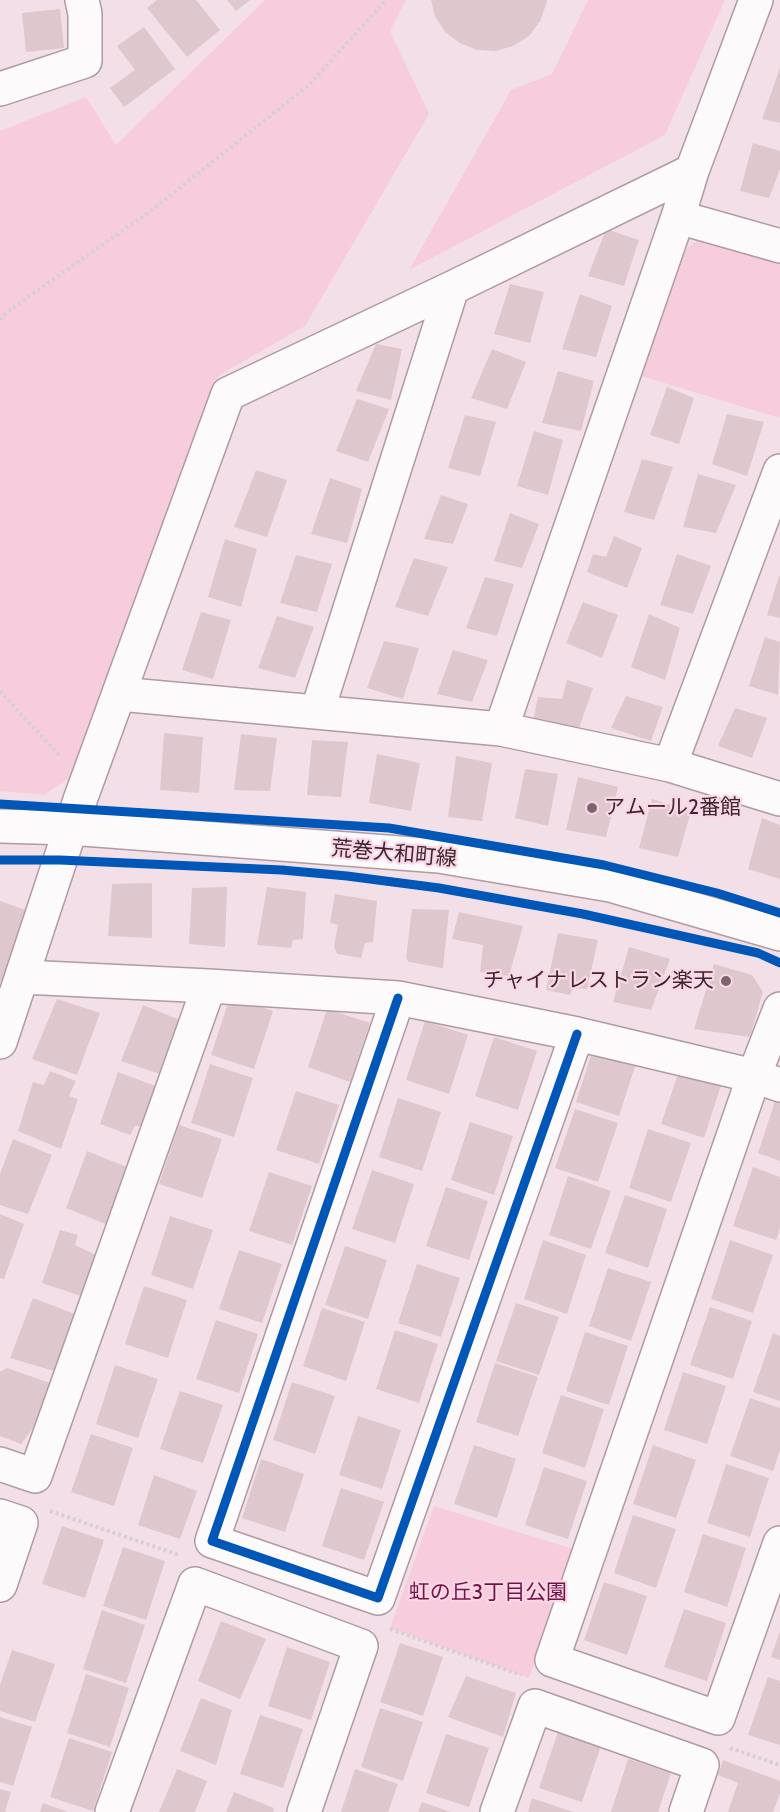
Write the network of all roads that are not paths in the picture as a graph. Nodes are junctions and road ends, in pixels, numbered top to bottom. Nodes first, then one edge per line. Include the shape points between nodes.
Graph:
1 (756, 0) edge
2 (91, 5) edge
3 (0, 89) edge
4 (692, 171) junction
5 (678, 217) junction
6 (780, 246) edge
7 (452, 288) junction
8 (780, 471) edge
9 (119, 694) junction
10 (317, 712) junction
11 (501, 729) junction
12 (670, 765) junction
13 (780, 799) edge
14 (0, 826) edge
15 (70, 828) junction
16 (780, 934) edge
17 (23, 977) junction
18 (209, 986) junction
19 (398, 998) junction
20 (780, 1010) edge
21 (577, 1034) junction
22 (0, 1042) edge
23 (767, 1081) edge
24 (0, 1464) edge
25 (0, 1516) edge
26 (780, 1543) edge
27 (0, 1585) edge
28 (112, 1812) edge
29 (304, 1812) edge
30 (497, 1812) edge
31 (686, 1812) edge

1 - 4 street
2 - 3 street via 85,61
4 - 5 street
4 - 7 street
5 - 6 street
5 - 11 street
7 - 9 street via 228,393
7 - 10 street
8 - 12 street
9 - 10 street
9 - 15 street
10 - 11 street
11 - 12 street
12 - 13 street
14 - 15 street, 荒巻大和町線
15 - 16 street, 荒巻大和町線 via 439,856 610,885
15 - 17 street
17 - 18 street
17 - 22 street
18 - 19 street
18 - 24 street via 35,1476
19 - 21 street
19 - 21 street via 212,1541 378,1598
20 - 23 street
21 - 23 street
23 - 26 street via 552,1660 718,1718
25 - 27 street via 21,1523
28 - 29 street via 195,1584 361,1646
30 - 31 street via 535,1707 702,1765

